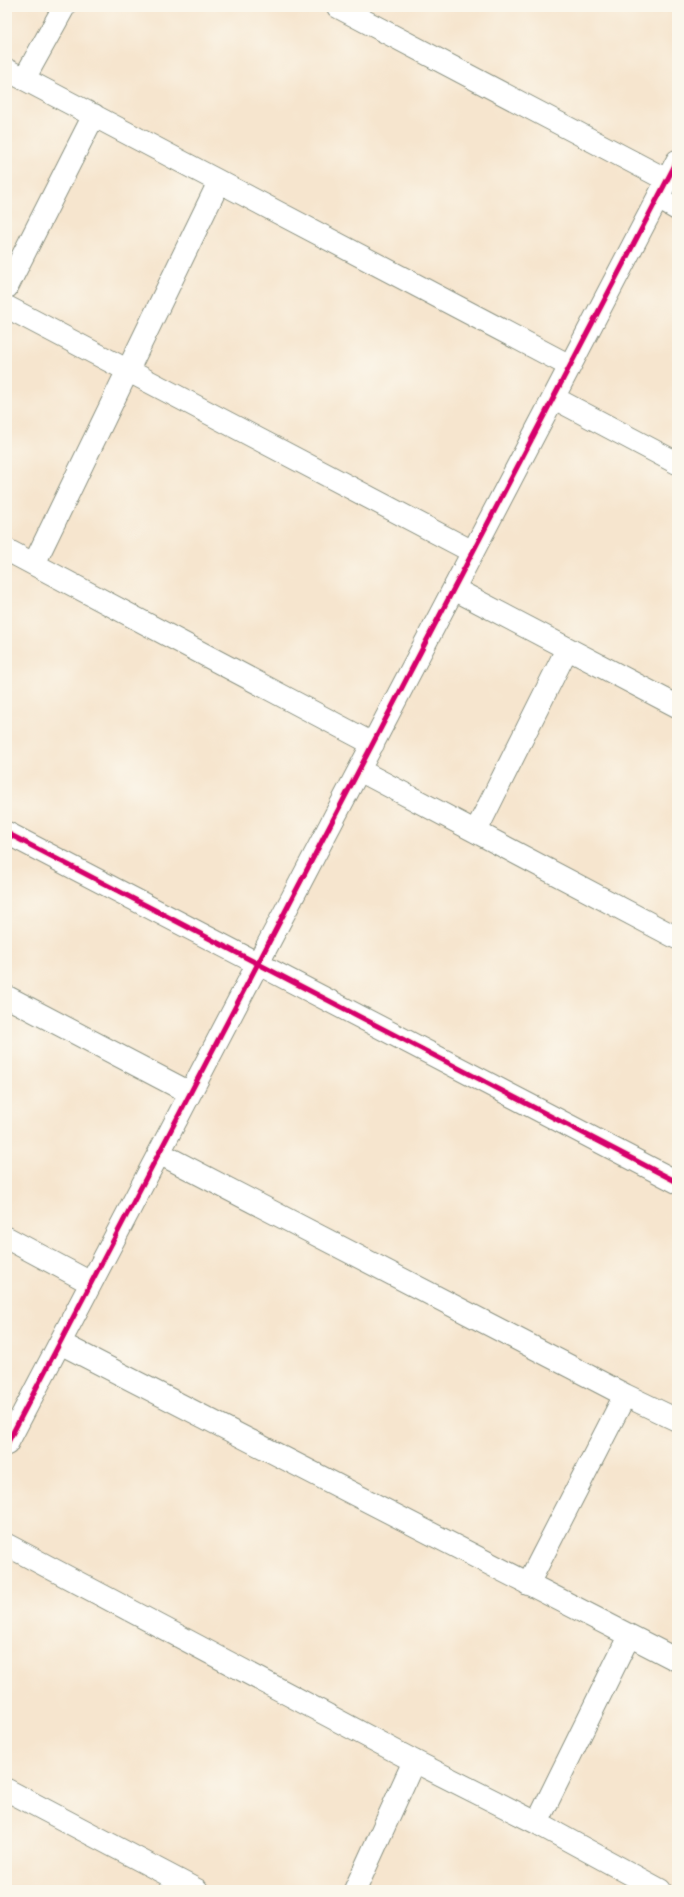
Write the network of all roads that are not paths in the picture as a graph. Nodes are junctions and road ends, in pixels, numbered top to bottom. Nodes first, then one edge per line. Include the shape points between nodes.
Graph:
1 (64, 7) edge
2 (338, 7) edge
3 (16, 75) edge
4 (94, 115) junction
5 (677, 161) edge
6 (219, 182) junction
7 (662, 189) junction
8 (677, 209) edge
9 (7, 287) edge
10 (7, 307) edge
11 (570, 366) junction
12 (127, 370) junction
13 (554, 398) junction
14 (677, 463) edge
15 (7, 550) edge
16 (473, 552) junction
17 (34, 564) junction
18 (454, 590) junction
19 (567, 649) junction
20 (677, 706) edge
21 (373, 744) junction
22 (359, 770) junction
23 (476, 831) junction
24 (7, 833) edge
25 (677, 938) edge
26 (258, 964) junction
27 (7, 997) edge
28 (190, 1093) junction
29 (159, 1153) junction
30 (677, 1182) edge
31 (7, 1238) edge
32 (91, 1283) junction
33 (60, 1343) junction
34 (625, 1395) junction
35 (677, 1420) edge
36 (7, 1444) edge
37 (7, 1545) edge
38 (528, 1584) junction
39 (629, 1636) junction
40 (677, 1660) edge
41 (414, 1761) junction
42 (7, 1790) edge
43 (537, 1823) junction
44 (197, 1890) edge
45 (355, 1890) edge
46 (660, 1890) edge

1 - 3 street
2 - 7 street
3 - 4 street
4 - 6 street
4 - 9 street
5 - 7 street
6 - 11 street
6 - 12 street
7 - 8 street
7 - 11 street
10 - 12 street
11 - 13 street
12 - 16 street
12 - 17 street
13 - 14 street
13 - 16 street
15 - 17 street
16 - 18 street
17 - 21 street
18 - 19 street
18 - 21 street
19 - 20 street
19 - 23 street
21 - 22 street
22 - 23 street
22 - 26 street
23 - 25 street
24 - 26 street
26 - 28 street
26 - 30 street
27 - 28 street
28 - 29 street
29 - 32 street
29 - 34 street
31 - 32 street
32 - 33 street
33 - 36 street
33 - 38 street
34 - 35 street
34 - 38 street
37 - 41 street
38 - 39 street
39 - 40 street
39 - 43 street
41 - 43 street
41 - 45 street
42 - 44 street
43 - 46 street

